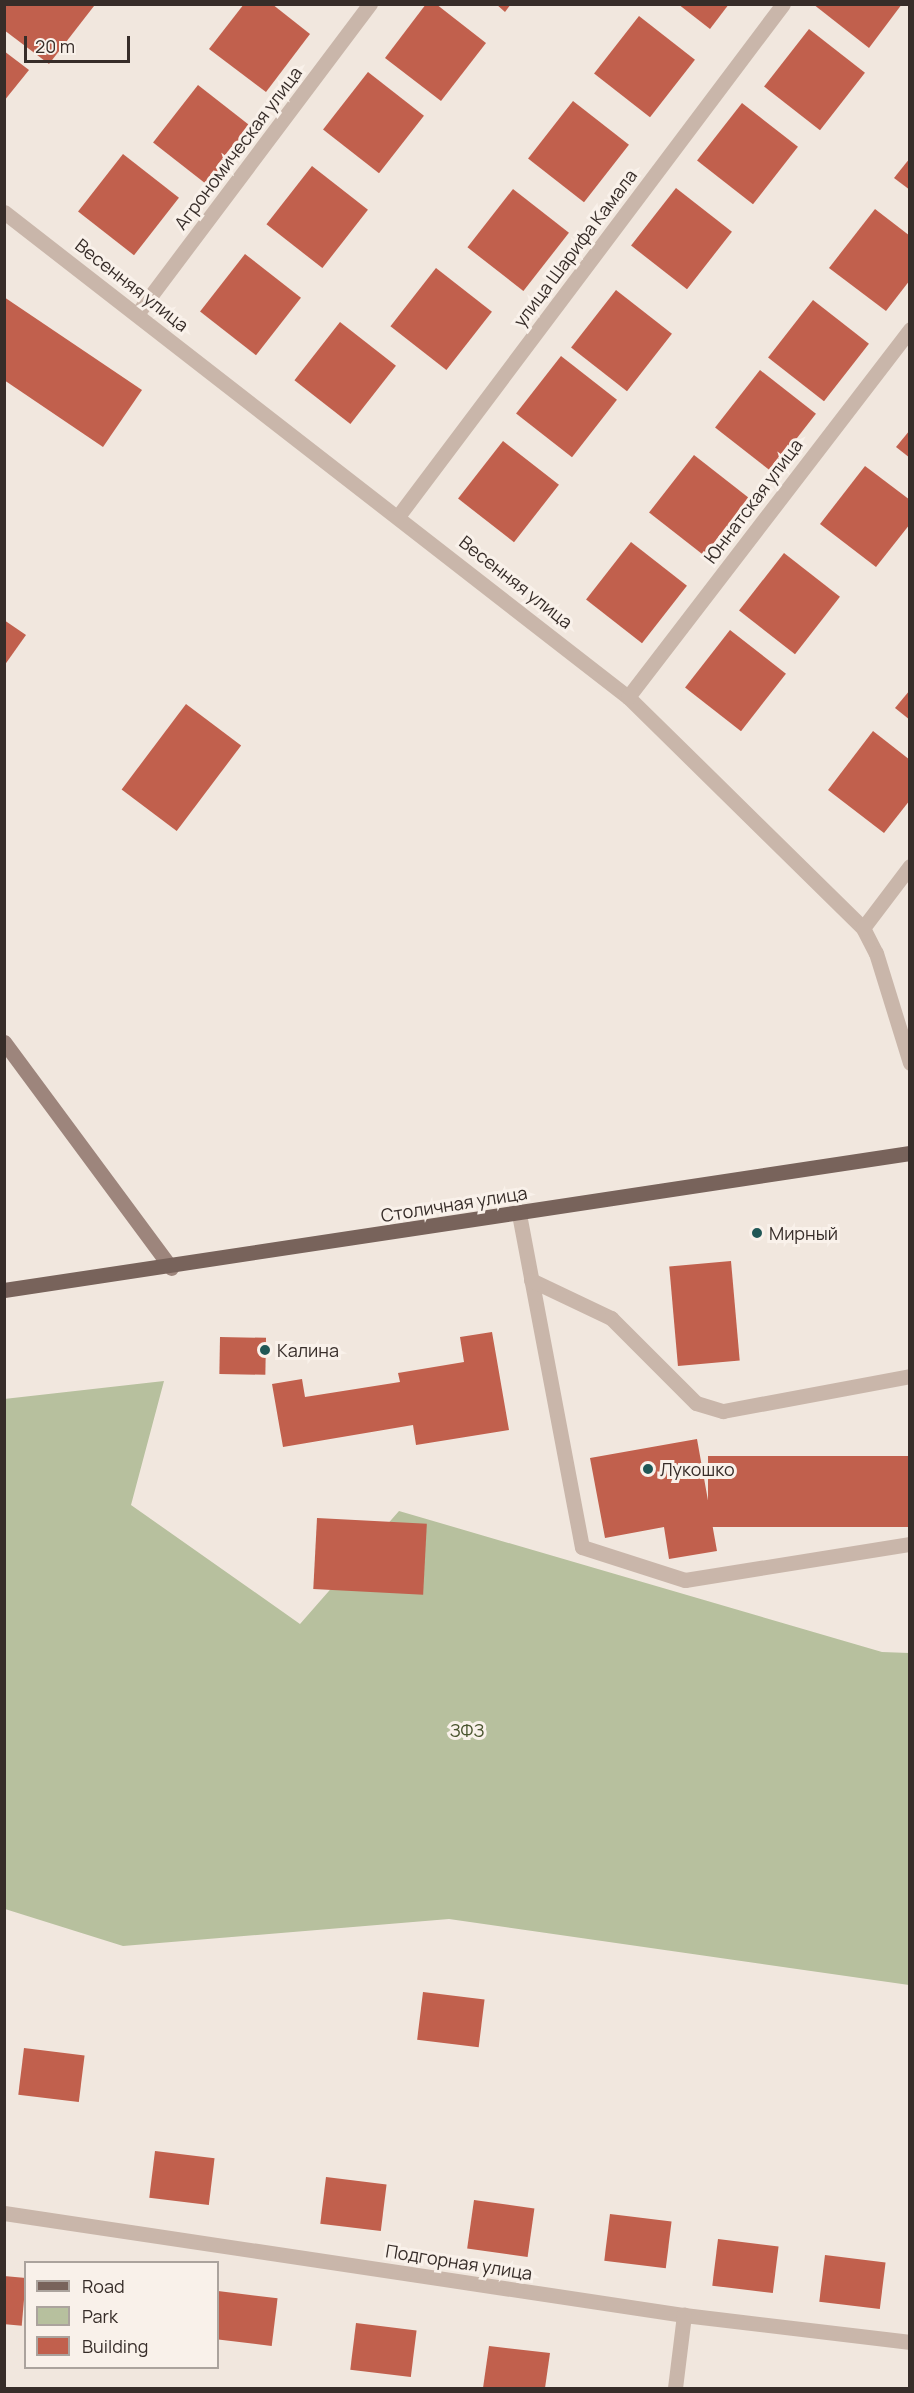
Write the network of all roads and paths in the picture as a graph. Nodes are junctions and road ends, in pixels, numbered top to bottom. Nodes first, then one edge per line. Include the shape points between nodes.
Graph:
1 (370, 4) edge
2 (783, 4) edge
3 (4, 212) edge
4 (137, 314) junction
5 (909, 329) edge
6 (399, 515) junction
7 (628, 697) junction
8 (909, 866) edge
9 (863, 928) junction
10 (907, 1037) edge
11 (4, 1042) edge
12 (909, 1063) edge
13 (909, 1153) edge
14 (519, 1215) junction
15 (171, 1268) junction
16 (531, 1280) junction
17 (4, 1290) edge
18 (909, 1376) edge
19 (909, 1544) edge
20 (4, 2213) edge
21 (684, 2315) junction
22 (909, 2342) edge
23 (675, 2388) edge

1 - 4 street, Агрономическая улица
2 - 6 street, улица Шарифа Камала
3 - 4 street, Весенняя улица
4 - 6 street, Весенняя улица
5 - 7 street, Юннатская улица
6 - 7 street, Весенняя улица
7 - 9 street, Весенняя улица
8 - 9 street
9 - 10 street, Весенняя улица
10 - 12 street, Весенняя улица
11 - 15 main road
13 - 14 main road, Столичная улица
14 - 15 main road, Столичная улица
14 - 16 street
15 - 17 main road, Столичная улица
16 - 18 street via 611,1318 696,1403 723,1412
16 - 19 street via 582,1547 685,1580
20 - 21 street, Подгорная улица
21 - 22 street, Подгорная улица
21 - 23 street

